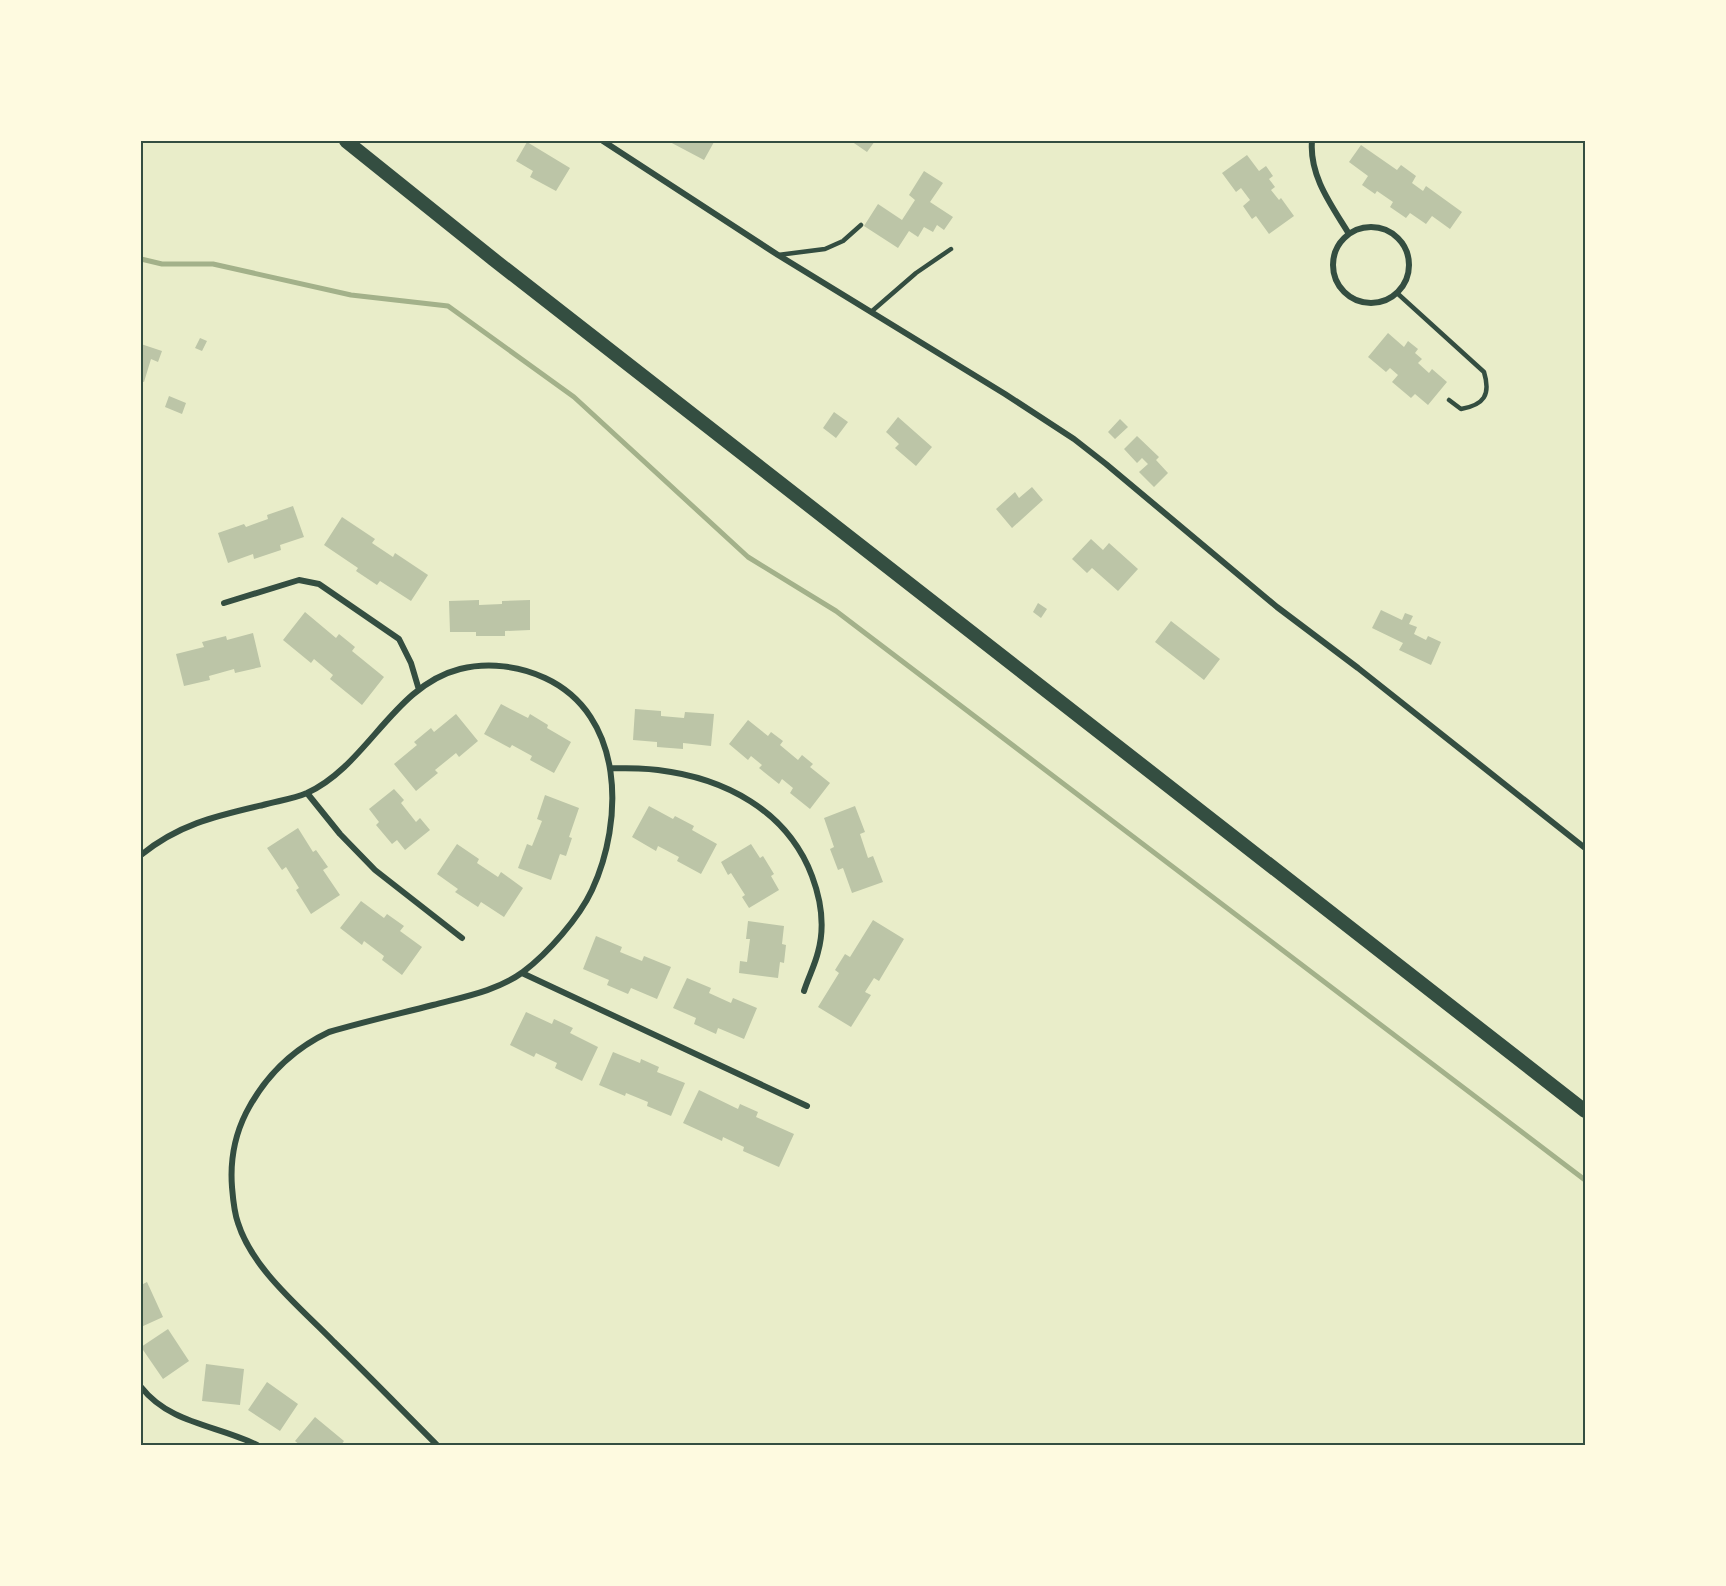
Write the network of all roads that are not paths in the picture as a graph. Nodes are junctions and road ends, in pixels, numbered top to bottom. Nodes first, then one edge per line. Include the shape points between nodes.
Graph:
1 (346, 141) edge
2 (603, 141) edge
3 (1312, 141) edge
4 (861, 225) dead end
5 (1348, 234) junction
6 (951, 249) dead end
7 (778, 255) junction
8 (1397, 293) junction
9 (871, 312) junction
10 (1449, 400) dead end
11 (224, 603) dead end
12 (419, 690) junction
13 (612, 768) junction
14 (307, 793) junction
15 (1585, 848) edge
16 (141, 855) edge
17 (462, 938) dead end
18 (522, 973) junction
19 (804, 991) dead end
20 (807, 1106) dead end
21 (1585, 1111) edge
22 (141, 1387) edge
23 (257, 1445) edge
24 (437, 1445) edge

1 - 21 main road
2 - 7 street
3 - 5 street via 1318,177
4 - 7 lane via 843,241 825,249
5 - 8 street via 1371,227 1399,238 1410,267
5 - 8 street via 1334,258 1336,279 1344,291 1368,303 1382,302
6 - 9 lane
7 - 9 street
8 - 10 lane via 1484,372 1488,385 1485,396 1475,406 1461,409
9 - 15 street via 1074,439 1277,607
11 - 12 street via 299,580 319,584 399,639
12 - 13 street via 449,672 480,666 513,668 543,677 585,708
12 - 14 street via 343,767
13 - 18 street via 607,843 591,892 540,958
13 - 19 street via 655,769 691,776 744,797 778,821 807,863 822,910 819,951
14 - 16 street via 206,818 164,837
14 - 17 street via 375,870
18 - 20 street
18 - 24 street via 472,995 314,1039 264,1082 235,1138 233,1200 238,1223 257,1260
22 - 23 street via 151,1400 182,1419

